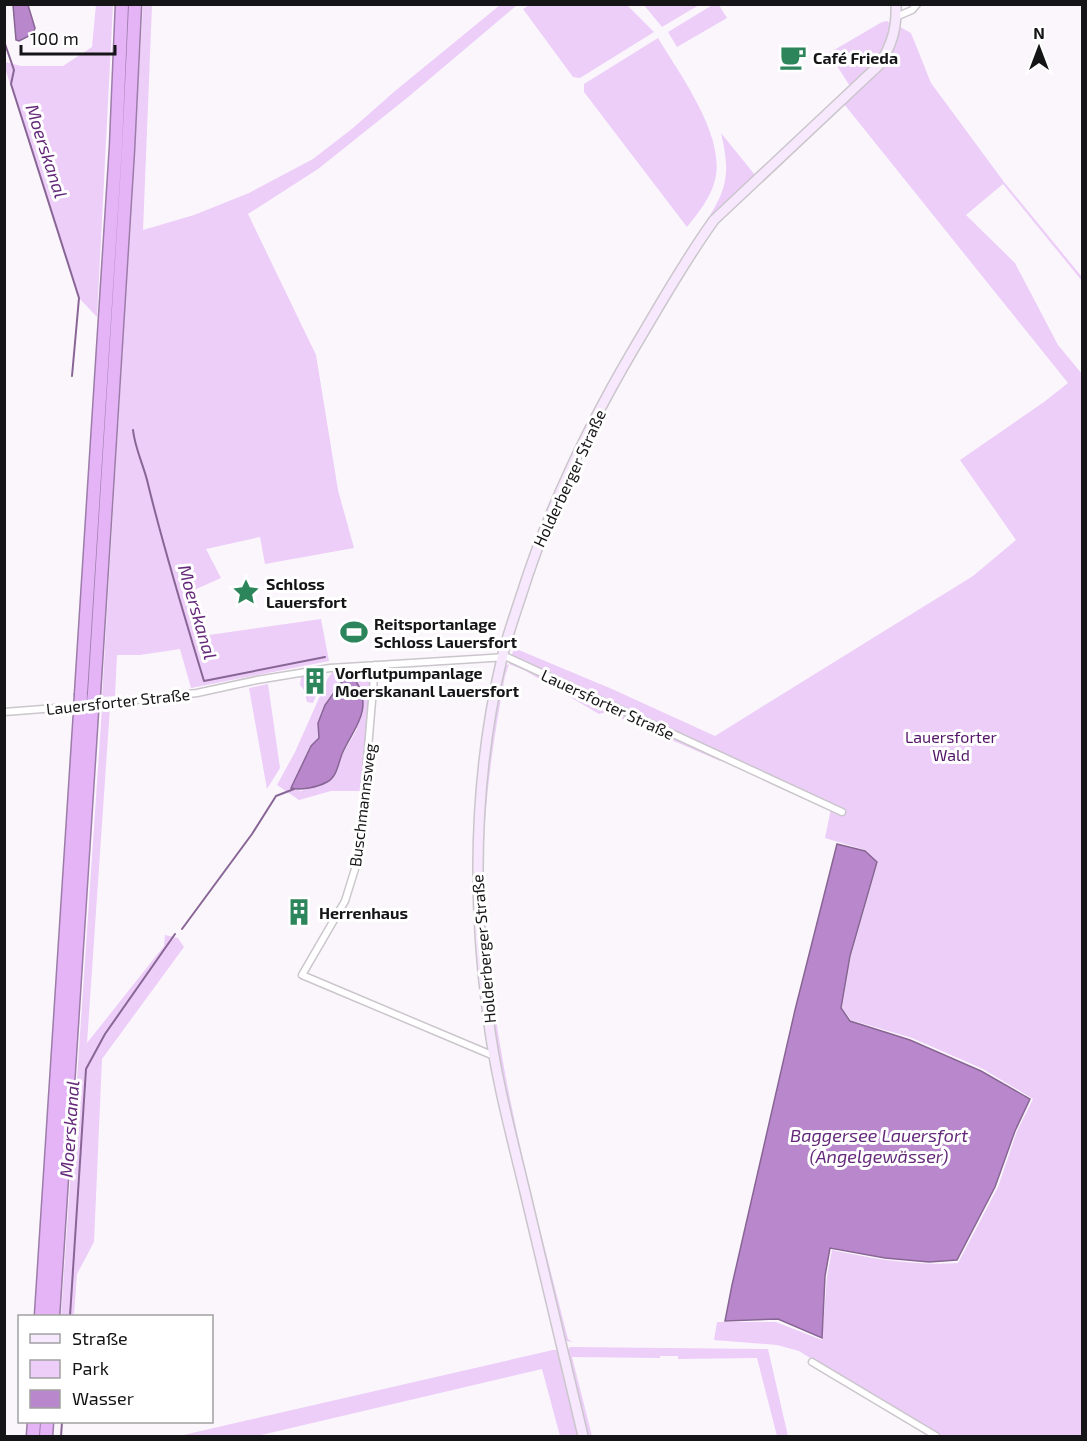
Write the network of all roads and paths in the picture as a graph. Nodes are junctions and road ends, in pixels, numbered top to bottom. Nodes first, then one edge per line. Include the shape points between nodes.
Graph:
1 (122, 4) edge
2 (135, 4) edge
3 (896, 4) edge
4 (916, 4) edge
5 (896, 17) junction
6 (502, 657) junction
7 (375, 665) junction
8 (87, 693) junction
9 (4, 712) edge
10 (86, 712) junction
11 (842, 812) dead end
12 (494, 1056) junction
13 (41, 1315) edge
14 (53, 1315) edge
15 (812, 1362) dead end
16 (583, 1437) edge
17 (936, 1437) edge

1 - 8 highway
2 - 8 highway
3 - 5 main road, Holderberger Straße
4 - 5 street
5 - 6 main road, Holderberger Straße via 893,39 879,65 714,220 692,250 580,447 538,542
6 - 7 street, Lauersforter Straße
6 - 11 street, Lauersforter Straße
6 - 12 main road, Holderberger Straße via 482,771 477,862 479,937
7 - 9 street, Lauersforter Straße via 330,668 188,694
7 - 12 street, Buschmannsweg via 359,856 345,901 302,975
8 - 10 highway, bridge
10 - 13 highway
10 - 14 highway
12 - 16 main road, Holderberger Straße
15 - 17 street

